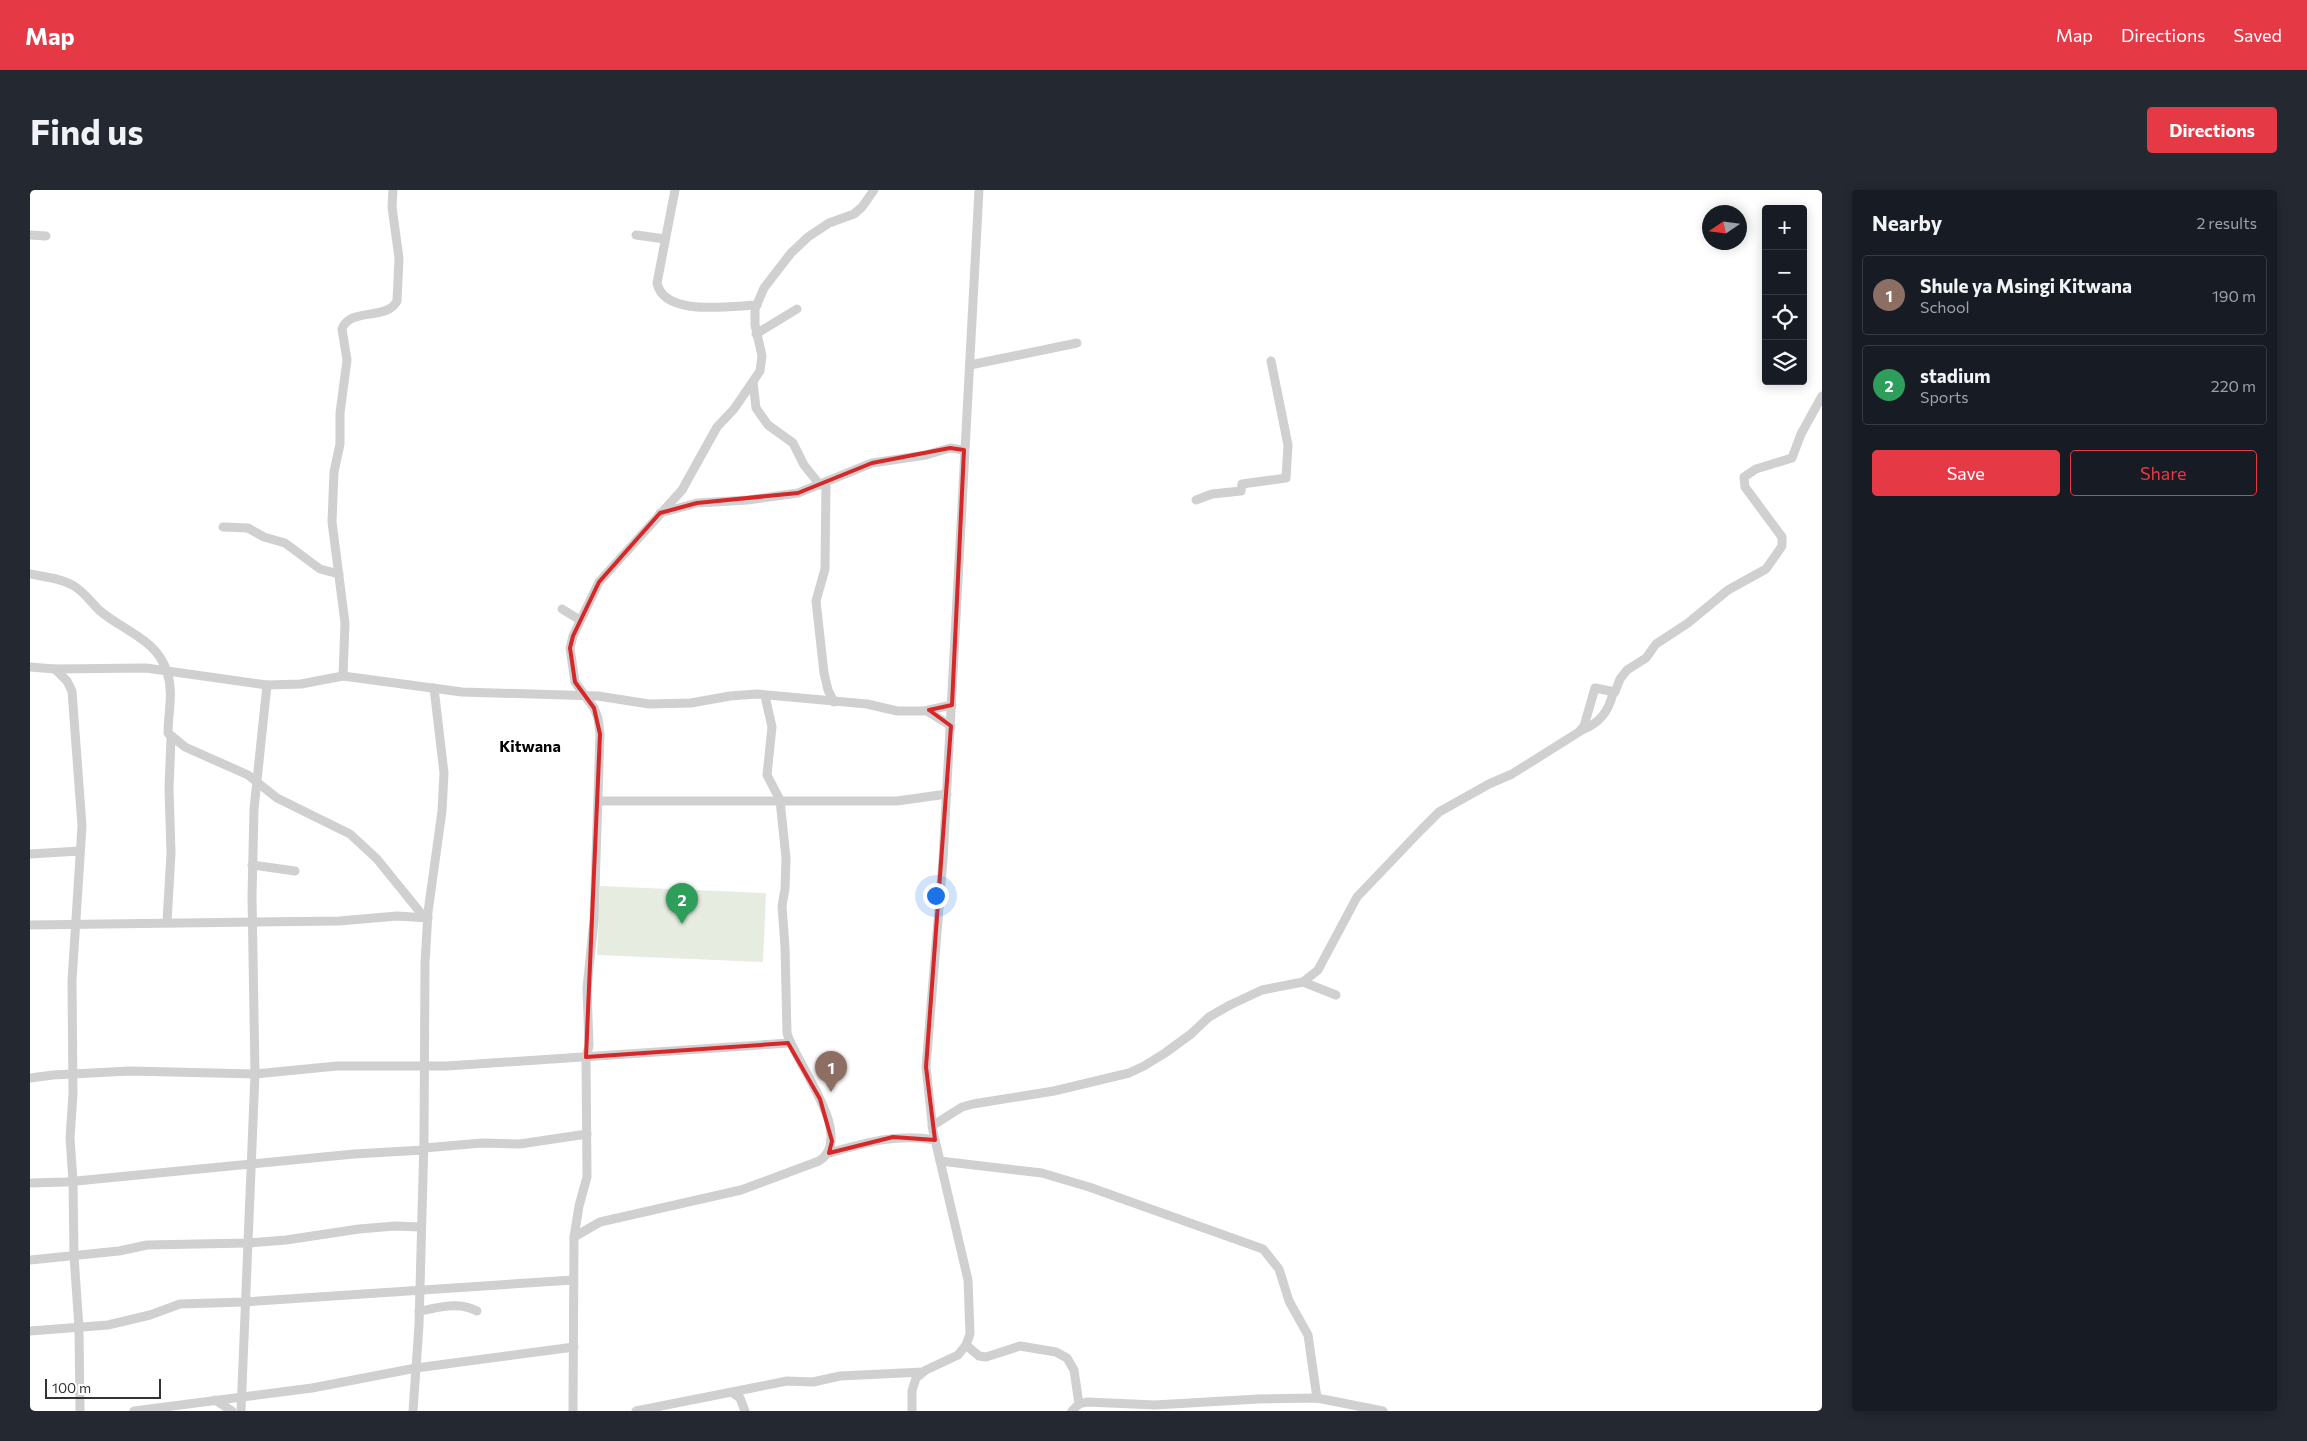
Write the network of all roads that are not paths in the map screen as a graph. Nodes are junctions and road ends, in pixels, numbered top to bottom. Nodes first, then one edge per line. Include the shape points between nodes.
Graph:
1 (393, 190) edge
2 (675, 190) edge
3 (874, 190) edge
4 (979, 190) edge
5 (30, 235) edge
6 (46, 236) dead end
7 (636, 236) dead end
8 (665, 238) junction
9 (756, 305) junction
10 (797, 309) dead end
11 (756, 334) junction
12 (1077, 343) dead end
13 (1271, 361) dead end
14 (970, 365) junction
15 (753, 382) junction
16 (1822, 396) edge
17 (964, 450) junction
18 (823, 484) junction
19 (1196, 500) dead end
20 (660, 513) junction
21 (223, 527) dead end
22 (30, 574) edge
23 (339, 574) junction
24 (562, 609) dead end
25 (580, 620) junction
26 (30, 667) edge
27 (55, 669) junction
28 (167, 671) junction
29 (343, 676) junction
30 (267, 685) junction
31 (434, 688) junction
32 (1613, 693) junction
33 (765, 696) junction
34 (585, 697) junction
35 (834, 702) junction
36 (952, 705) junction
37 (927, 711) junction
38 (951, 726) junction
39 (1582, 730) junction
40 (171, 738) junction
41 (256, 780) junction
42 (947, 794) junction
43 (599, 800) junction
44 (780, 800) junction
45 (80, 851) junction
46 (30, 854) edge
47 (252, 866) junction
48 (295, 872) dead end
49 (426, 917) junction
50 (253, 921) junction
51 (167, 922) junction
52 (30, 924) edge
53 (76, 924) junction
54 (1303, 982) junction
55 (1336, 995) dead end
56 (789, 1043) junction
57 (586, 1057) junction
58 (425, 1066) junction
59 (72, 1074) junction
60 (255, 1074) junction
61 (30, 1078) edge
62 (932, 1126) junction
63 (587, 1134) junction
64 (935, 1140) junction
65 (424, 1149) junction
66 (829, 1153) junction
67 (940, 1160) junction
68 (249, 1165) junction
69 (73, 1181) junction
70 (30, 1183) edge
71 (420, 1227) junction
72 (574, 1237) junction
73 (248, 1243) junction
74 (74, 1256) junction
75 (30, 1260) edge
76 (573, 1280) junction
77 (419, 1290) junction
78 (244, 1302) junction
79 (477, 1311) dead end
80 (419, 1312) junction
81 (79, 1328) junction
82 (30, 1330) edge
83 (966, 1345) junction
84 (574, 1347) junction
85 (416, 1368) junction
86 (923, 1372) junction
87 (733, 1393) junction
88 (241, 1397) junction
89 (1316, 1398) junction
90 (215, 1400) junction
91 (1079, 1404) junction
92 (80, 1411) edge
93 (134, 1411) edge
94 (232, 1411) edge
95 (241, 1411) edge
96 (413, 1411) edge
97 (574, 1411) edge
98 (636, 1411) edge
99 (745, 1411) edge
100 (912, 1411) edge
101 (1072, 1411) edge
102 (1383, 1411) edge

1 - 23 street via 392,208 399,258 397,302 390,309 351,319 342,329 347,360 332,507
2 - 8 street
3 - 9 street via 854,214 829,223 792,253 764,288
4 - 14 street
5 - 6 street
7 - 8 street
8 - 9 street via 656,283 662,295 670,301 706,308
9 - 11 street
10 - 11 street
11 - 15 street via 762,362
12 - 14 street
13 - 19 street via 1288,445 1286,478 1258,480 1242,484 1241,491 1212,494
14 - 17 street
15 - 18 street via 756,408 768,425 793,443 804,465
15 - 20 street via 717,428 682,490
16 - 32 street via 1792,458 1744,477 1745,487 1782,537 1776,558 1760,574 1728,590 1656,644 1646,658 1627,670
17 - 18 street via 950,448 872,463
17 - 36 street
18 - 20 street via 774,497 709,502
18 - 35 street via 827,514 825,569 816,601 824,673
20 - 25 street via 607,572
21 - 23 street via 248,528 285,543 320,568
22 - 28 street via 75,586 100,610 150,644
23 - 29 street via 345,623
24 - 25 street
25 - 34 street via 570,648 575,682
26 - 27 street
27 - 28 street via 146,668
27 - 45 street via 67,681 74,699 82,810
28 - 30 street
28 - 40 street via 172,695 168,725
29 - 30 street via 301,684
29 - 31 street
30 - 41 street
31 - 34 street
31 - 49 street via 444,773 442,812
32 - 39 street via 1605,715
32 - 39 street via 1594,689
33 - 34 street via 742,694 678,704
33 - 35 street
33 - 44 street via 772,727 767,775
34 - 43 street via 598,718
35 - 37 street via 867,704 897,711
36 - 37 street
36 - 38 street
37 - 38 street
38 - 42 street
39 - 54 street via 1512,774 1439,812 1357,897 1318,970
40 - 41 street
40 - 51 street
41 - 47 street
41 - 49 street via 277,798 350,834 377,859
42 - 44 street via 897,801
42 - 62 street via 926,1067
43 - 44 street
43 - 57 street
44 - 56 street via 786,858 782,906
45 - 46 street
45 - 53 street
47 - 48 street
47 - 50 street
49 - 50 street
49 - 58 street
50 - 51 street
50 - 60 street
51 - 53 street
52 - 53 street
53 - 59 street
54 - 55 street
54 - 62 street via 1262,990 1230,1005 1208,1017 1158,1057 1129,1073 1054,1091 962,1107
56 - 57 street
56 - 66 street via 820,1099 832,1141
57 - 58 street
57 - 63 street
58 - 60 street via 337,1066
58 - 65 street
59 - 60 street via 150,1070
59 - 61 street
59 - 69 street via 70,1138
60 - 68 street
62 - 64 street
63 - 65 street via 520,1144 482,1143
63 - 72 street via 587,1177
64 - 66 street via 893,1137
64 - 67 street
65 - 68 street
65 - 71 street
66 - 72 street via 819,1161 767,1182 704,1200 600,1222
67 - 83 street via 968,1280 971,1328
67 - 89 street via 1042,1172 1263,1249 1279,1269 1289,1301 1308,1335
68 - 69 street
68 - 73 street
69 - 70 street
69 - 74 street
71 - 73 street via 359,1228
71 - 77 street
72 - 76 street
73 - 74 street via 147,1245 119,1252
73 - 78 street
74 - 75 street
74 - 81 street
76 - 77 street
76 - 84 street
77 - 78 street
77 - 80 street
78 - 81 street via 180,1304 108,1325
78 - 88 street
79 - 80 street via 469,1307 447,1306
80 - 85 street
81 - 82 street
81 - 92 street
83 - 86 street via 952,1359
83 - 91 street via 979,1356 986,1357 1020,1346 1056,1352 1067,1358 1074,1370
84 - 85 street
84 - 97 street
85 - 88 street via 312,1388
85 - 96 street
86 - 87 street via 840,1376 813,1382 787,1381
86 - 100 street via 914,1381
87 - 98 street
87 - 99 street via 740,1398
88 - 90 street
88 - 95 street
89 - 91 street via 1155,1405
89 - 102 street
90 - 93 street
90 - 94 street
91 - 101 street

